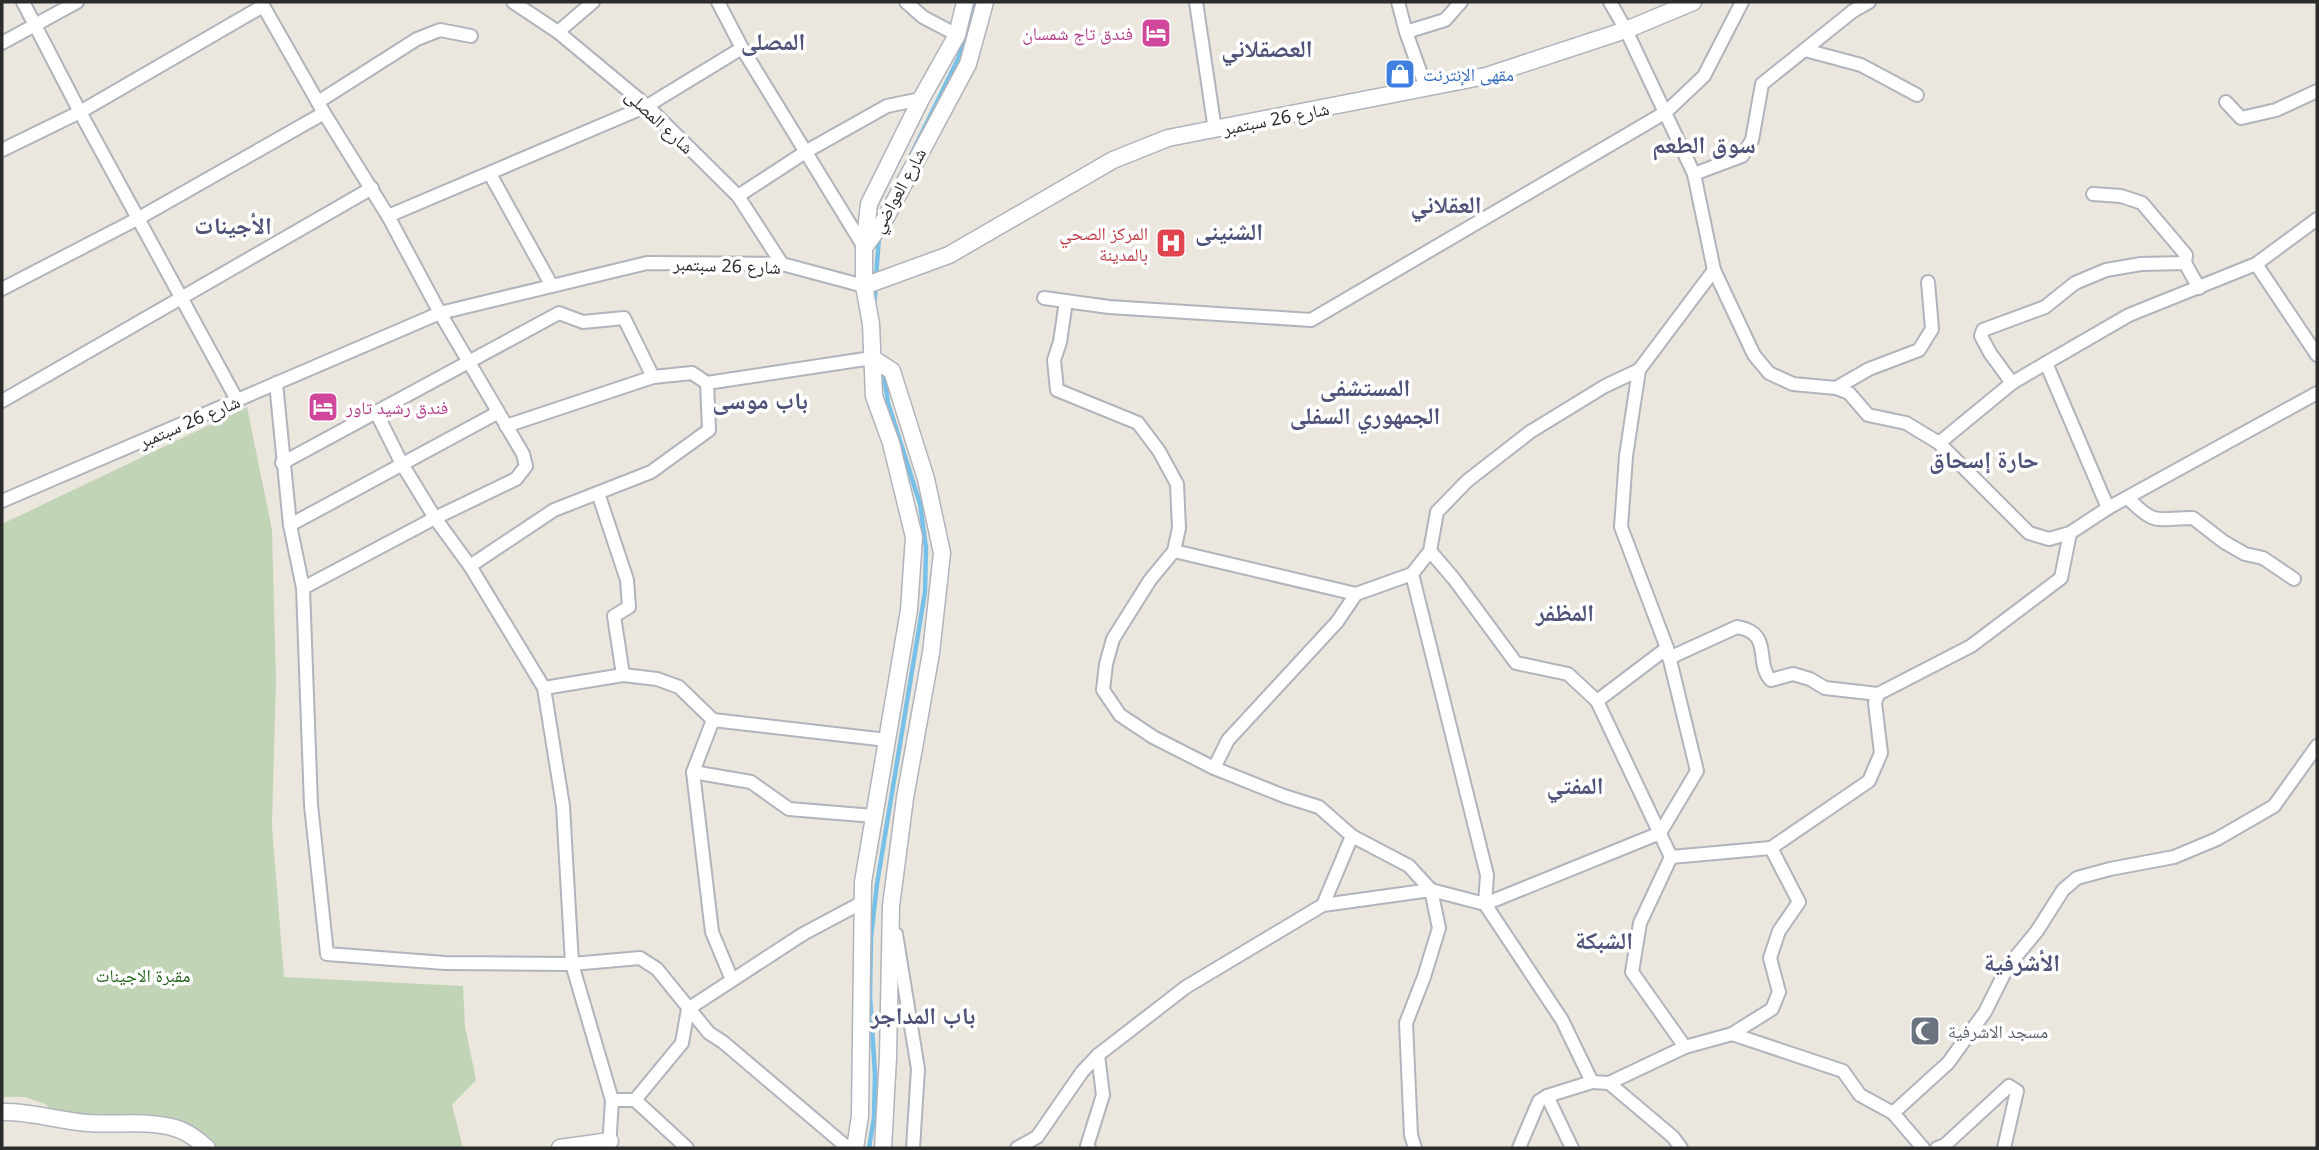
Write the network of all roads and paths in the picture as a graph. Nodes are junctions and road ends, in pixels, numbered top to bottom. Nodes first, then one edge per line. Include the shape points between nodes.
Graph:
1 (23, 2) edge
2 (77, 2) edge
3 (513, 2) edge
4 (593, 2) edge
5 (718, 2) edge
6 (906, 2) edge
7 (965, 2) edge
8 (985, 2) edge
9 (1196, 2) edge
10 (1398, 2) edge
11 (1461, 2) edge
12 (1609, 2) edge
13 (1742, 2) edge
14 (1870, 2) edge
15 (1685, 3) edge
16 (262, 4) edge
17 (35, 24) junction
18 (1626, 30) junction
19 (558, 32) junction
20 (1406, 32) junction
21 (957, 35) junction
22 (471, 36) dead end
23 (2, 43) edge
24 (742, 48) junction
25 (1805, 50) junction
26 (1426, 88) junction
27 (2317, 91) edge
28 (1917, 95) dead end
29 (920, 99) junction
30 (2226, 102) dead end
31 (647, 106) junction
32 (321, 107) junction
33 (80, 112) junction
34 (1666, 112) junction
35 (1215, 130) junction
36 (2, 150) edge
37 (807, 151) junction
38 (490, 174) junction
39 (1694, 174) junction
40 (372, 188) junction
41 (2093, 194) dead end
42 (738, 196) junction
43 (388, 216) junction
44 (139, 218) junction
45 (2317, 219) edge
46 (864, 247) junction
47 (2185, 263) junction
48 (782, 264) junction
49 (2256, 264) junction
50 (1714, 270) junction
51 (1928, 282) dead end
52 (552, 286) junction
53 (864, 286) junction
54 (2199, 288) junction
55 (2, 289) edge
56 (182, 295) junction
57 (1044, 298) dead end
58 (1066, 301) junction
59 (440, 313) junction
60 (2317, 355) edge
61 (872, 358) junction
62 (470, 362) junction
63 (2046, 363) junction
64 (1639, 370) junction
65 (653, 377) junction
66 (276, 383) junction
67 (707, 383) junction
68 (2012, 383) junction
69 (1836, 388) junction
70 (2317, 393) edge
71 (237, 400) junction
72 (2, 401) edge
73 (497, 413) junction
74 (377, 414) junction
75 (506, 426) junction
76 (1939, 443) junction
77 (282, 463) junction
78 (402, 464) junction
79 (598, 493) junction
80 (2128, 498) junction
81 (2, 500) edge
82 (2108, 508) junction
83 (435, 518) junction
84 (290, 526) junction
85 (2070, 533) junction
86 (1174, 551) junction
87 (1430, 551) junction
88 (471, 566) junction
89 (1412, 574) junction
90 (2294, 579) dead end
91 (303, 588) junction
92 (1356, 594) junction
93 (1668, 653) junction
94 (623, 675) junction
95 (544, 688) junction
96 (1878, 694) junction
97 (1597, 701) junction
98 (713, 719) junction
99 (887, 740) junction
100 (2317, 746) edge
101 (1214, 768) junction
102 (693, 772) junction
103 (874, 816) junction
104 (1660, 833) junction
105 (1352, 836) junction
106 (1771, 848) junction
107 (1671, 856) junction
108 (1431, 890) junction
109 (863, 902) junction
110 (1485, 904) junction
111 (1323, 905) junction
112 (891, 906) junction
113 (572, 964) junction
114 (732, 980) junction
115 (688, 1009) junction
116 (1732, 1034) junction
117 (1685, 1047) junction
118 (1098, 1055) junction
119 (1592, 1082) junction
120 (1609, 1083) junction
121 (1547, 1096) junction
122 (612, 1100) junction
123 (635, 1100) junction
124 (2, 1112) edge
125 (1893, 1113) junction
126 (609, 1145) edge
127 (206, 1148) edge
128 (560, 1148) edge
129 (687, 1148) edge
130 (848, 1148) edge
131 (855, 1148) edge
132 (883, 1148) edge
133 (913, 1148) edge
134 (1017, 1148) edge
135 (1089, 1148) edge
136 (1415, 1148) edge
137 (1519, 1148) edge
138 (1572, 1148) edge
139 (1681, 1148) edge
140 (1923, 1148) edge
141 (1937, 1148) edge
142 (2004, 1148) edge

1 - 17 street
2 - 17 street
3 - 19 street, شارع المصلى
4 - 19 street
5 - 24 street
6 - 21 street
7 - 21 main road, شارع العواضي
8 - 46 main road, شارع العواضي via 968,64 885,219
9 - 35 street
10 - 20 street
11 - 20 street via 1445,20
12 - 18 street
13 - 34 street via 1704,76
14 - 25 street via 1853,10
15 - 18 main road, شارع 26 سبتمبر
16 - 32 street
16 - 33 street
17 - 23 street
17 - 33 street
18 - 26 main road, شارع 26 سبتمبر via 1486,76
18 - 34 street
19 - 31 street, شارع المصلى
20 - 26 street
21 - 29 main road, شارع العواضي
22 - 32 street via 440,30 417,39
24 - 31 street
24 - 37 street
25 - 28 street via 1861,65
25 - 39 street via 1762,85 1752,140 1742,156
26 - 35 main road, شارع 26 سبتمبر
27 - 30 street via 2276,110 2241,118
29 - 37 street via 887,106
29 - 46 main road, شارع العواضي via 869,204
31 - 38 street
31 - 42 street, شارع المصلى
32 - 40 street
32 - 44 street
33 - 36 street
33 - 44 street
34 - 39 street
34 - 58 street via 1311,320
35 - 53 main road, شارع 26 سبتمبر via 1168,138 1113,160 949,255
37 - 42 street
37 - 46 street
38 - 43 street
38 - 52 street
39 - 50 street
40 - 43 street
40 - 56 street
41 - 47 street via 2121,195 2142,203 2186,255
42 - 48 street, شارع المصلى
43 - 59 street
44 - 55 street
44 - 56 street
45 - 49 street
46 - 53 main road
47 - 54 street
47 - 68 street via 2106,270 2075,283 2045,307 1983,330 1981,336 1990,353
48 - 52 street, شارع 26 سبتمبر via 647,262
48 - 53 street, شارع 26 سبتمبر
49 - 54 street
49 - 60 street
50 - 64 street
50 - 69 street via 1754,355 1769,373 1793,384
51 - 69 street via 1931,329 1919,350 1869,369
52 - 59 street, شارع 26 سبتمبر
53 - 61 main road
54 - 63 street via 2129,314
56 - 71 street
56 - 72 street
57 - 58 street
58 - 86 street via 1054,360 1057,390 1138,423 1159,451 1177,484 1179,528
59 - 62 street
59 - 66 street, شارع 26 سبتمبر
61 - 67 street
61 - 99 main road via 874,396 891,443 914,537 909,610
61 - 112 main road via 892,371 926,480 942,554
62 - 65 street via 559,313 583,321 624,318
62 - 73 street
62 - 74 street
63 - 68 street
63 - 82 street
64 - 87 street via 1530,432 1467,481 1437,512
64 - 93 street via 1621,527
65 - 67 street via 692,373
65 - 75 street
66 - 71 street, شارع 26 سبتمبر
66 - 77 street
67 - 79 street via 709,430 651,472
68 - 76 street
69 - 76 street via 1849,393 1868,415 1906,424
70 - 80 street
71 - 81 street, شارع 26 سبتمبر
73 - 75 street
73 - 78 street
74 - 77 street
74 - 78 street
75 - 83 street via 526,466 516,479
76 - 85 street via 2029,533 2049,539
77 - 84 street
78 - 83 street
78 - 84 street
79 - 88 street via 554,510
79 - 94 street via 626,580 629,607 614,615
80 - 82 street
80 - 90 street via 2158,521 2193,518 2224,542 2263,558
82 - 85 street
83 - 88 street
83 - 91 street
84 - 91 street
85 - 96 street via 2061,578 1971,646
86 - 92 street
86 - 101 street via 1114,639 1103,690 1120,715
87 - 89 street
87 - 97 street via 1516,663 1568,674
88 - 95 street
89 - 92 street
89 - 110 street via 1487,875
91 - 113 street via 311,804 327,954 445,963
92 - 101 street via 1337,622 1228,740
93 - 96 street via 1737,627 1747,628 1761,643 1771,680 1793,674 1825,688
93 - 97 street
93 - 104 street via 1697,771
94 - 95 street
94 - 98 street via 679,687
95 - 113 street via 563,806
96 - 106 street via 1881,753 1869,781
97 - 104 street
98 - 99 street
98 - 102 street
99 - 103 main road
100 - 125 street via 2274,806 2217,839 2174,856 2077,878 2063,890 2007,966 1985,1013 1948,1063
101 - 105 street via 1319,807
102 - 103 street via 751,782 789,809
102 - 114 street via 712,932
103 - 109 main road
104 - 107 street
104 - 110 street
105 - 108 street via 1409,866
105 - 111 street
106 - 107 street
106 - 116 street via 1799,902 1779,931 1770,958 1779,992 1772,1009
107 - 117 street via 1640,923 1632,972
108 - 110 street
108 - 111 street
108 - 136 street via 1439,928 1406,1023
109 - 112 main road
109 - 114 street
109 - 131 main road via 860,1116
110 - 119 street via 1562,1020
111 - 118 street via 1186,988
112 - 132 main road
112 - 133 street via 918,1069
113 - 115 street via 640,958 657,969
113 - 122 street
114 - 115 street
115 - 123 street via 682,1043
115 - 130 street via 709,1032
116 - 117 street
116 - 125 street via 1843,1071 1860,1095
117 - 120 street
118 - 134 street via 1037,1138
118 - 135 street via 1103,1095
119 - 120 street
119 - 121 street
120 - 139 street
121 - 137 street via 1532,1113
121 - 138 street
122 - 123 street
122 - 126 street
123 - 129 street
124 - 127 main road via 176,1128
125 - 140 street
126 - 128 main road
141 - 142 street via 2009,1086 2017,1091

